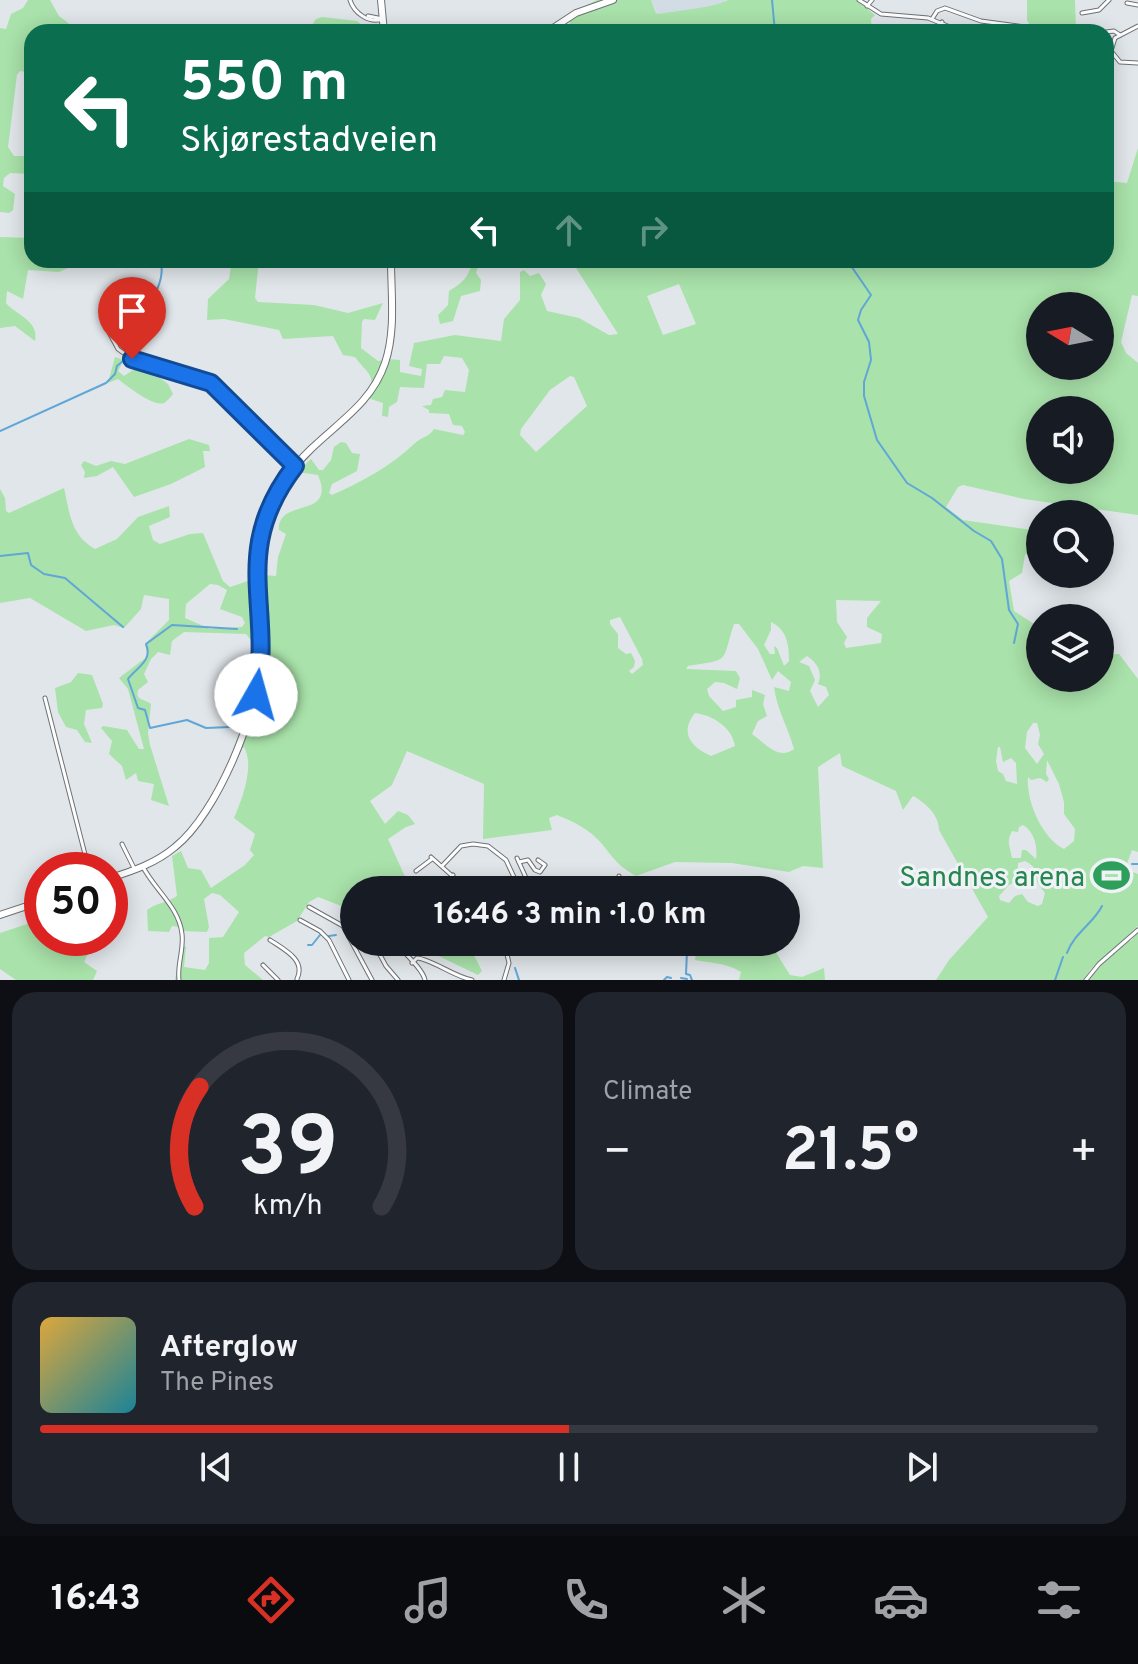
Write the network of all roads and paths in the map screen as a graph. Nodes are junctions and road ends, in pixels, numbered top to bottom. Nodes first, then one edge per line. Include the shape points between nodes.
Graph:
1 (350, 0) edge
2 (380, 0) edge
3 (613, 0) edge
4 (859, 0) edge
5 (872, 0) edge
6 (1109, 0) edge
7 (1127, 3) dead end
8 (1138, 5) edge
9 (867, 6) junction
10 (1082, 13) dead end
11 (381, 19) junction
12 (932, 19) junction
13 (942, 22) joint
14 (381, 24) edge
15 (559, 24) edge
16 (946, 24) edge
17 (1003, 24) edge
18 (1138, 26) edge
19 (1114, 31) edge
20 (1120, 35) junction
21 (1114, 42) edge
22 (1114, 57) edge
23 (1138, 63) edge
24 (391, 268) edge
25 (104, 323) dead end
26 (295, 466) junction
27 (45, 698) dead end
28 (122, 844) dead end
29 (84, 852) edge
30 (538, 860) dead end
31 (442, 866) junction
32 (143, 867) junction
33 (135, 870) junction
34 (416, 871) dead end
35 (128, 872) edge
36 (453, 875) edge
37 (513, 876) edge
38 (525, 876) edge
39 (24, 907) edge
40 (309, 907) dead end
41 (318, 914) junction
42 (0, 915) edge
43 (300, 920) dead end
44 (315, 920) dead end
45 (1138, 930) edge
46 (270, 940) dead end
47 (381, 956) edge
48 (407, 956) edge
49 (507, 956) edge
50 (412, 963) junction
51 (263, 965) dead end
52 (179, 980) edge
53 (278, 980) edge
54 (297, 980) edge
55 (349, 980) edge
56 (372, 980) edge
57 (398, 980) edge
58 (425, 980) edge
59 (472, 980) edge
60 (504, 980) edge
61 (1086, 980) edge

1 - 11 street via 366,17
2 - 11 main road
3 - 15 main road
4 - 9 street
5 - 9 street
6 - 10 street via 1099,10
7 - 8 street
9 - 12 street via 887,16
11 - 14 main road
12 - 13 street
12 - 17 street via 945,8
13 - 16 street
18 - 20 street
19 - 20 street
20 - 21 street
22 - 23 street via 1122,63
24 - 26 main road via 391,336 381,374 360,406
25 - 26 street via 118,349 136,361 213,384
26 - 32 main road via 271,505 258,547 261,664 249,720 200,822 175,848
27 - 29 street
28 - 33 street
30 - 38 street via 545,865 540,872 528,860 518,860
31 - 34 street via 432,858
31 - 36 street
31 - 37 street via 461,846 488,846 503,856
32 - 33 main road
32 - 52 street via 181,925
33 - 35 main road
39 - 42 main road
40 - 41 street
41 - 44 street
41 - 56 street via 343,926
43 - 55 street via 329,940
45 - 61 street
46 - 54 street via 299,963
47 - 57 street
48 - 50 street
49 - 60 street
50 - 58 street
50 - 59 street via 424,959
51 - 53 street

